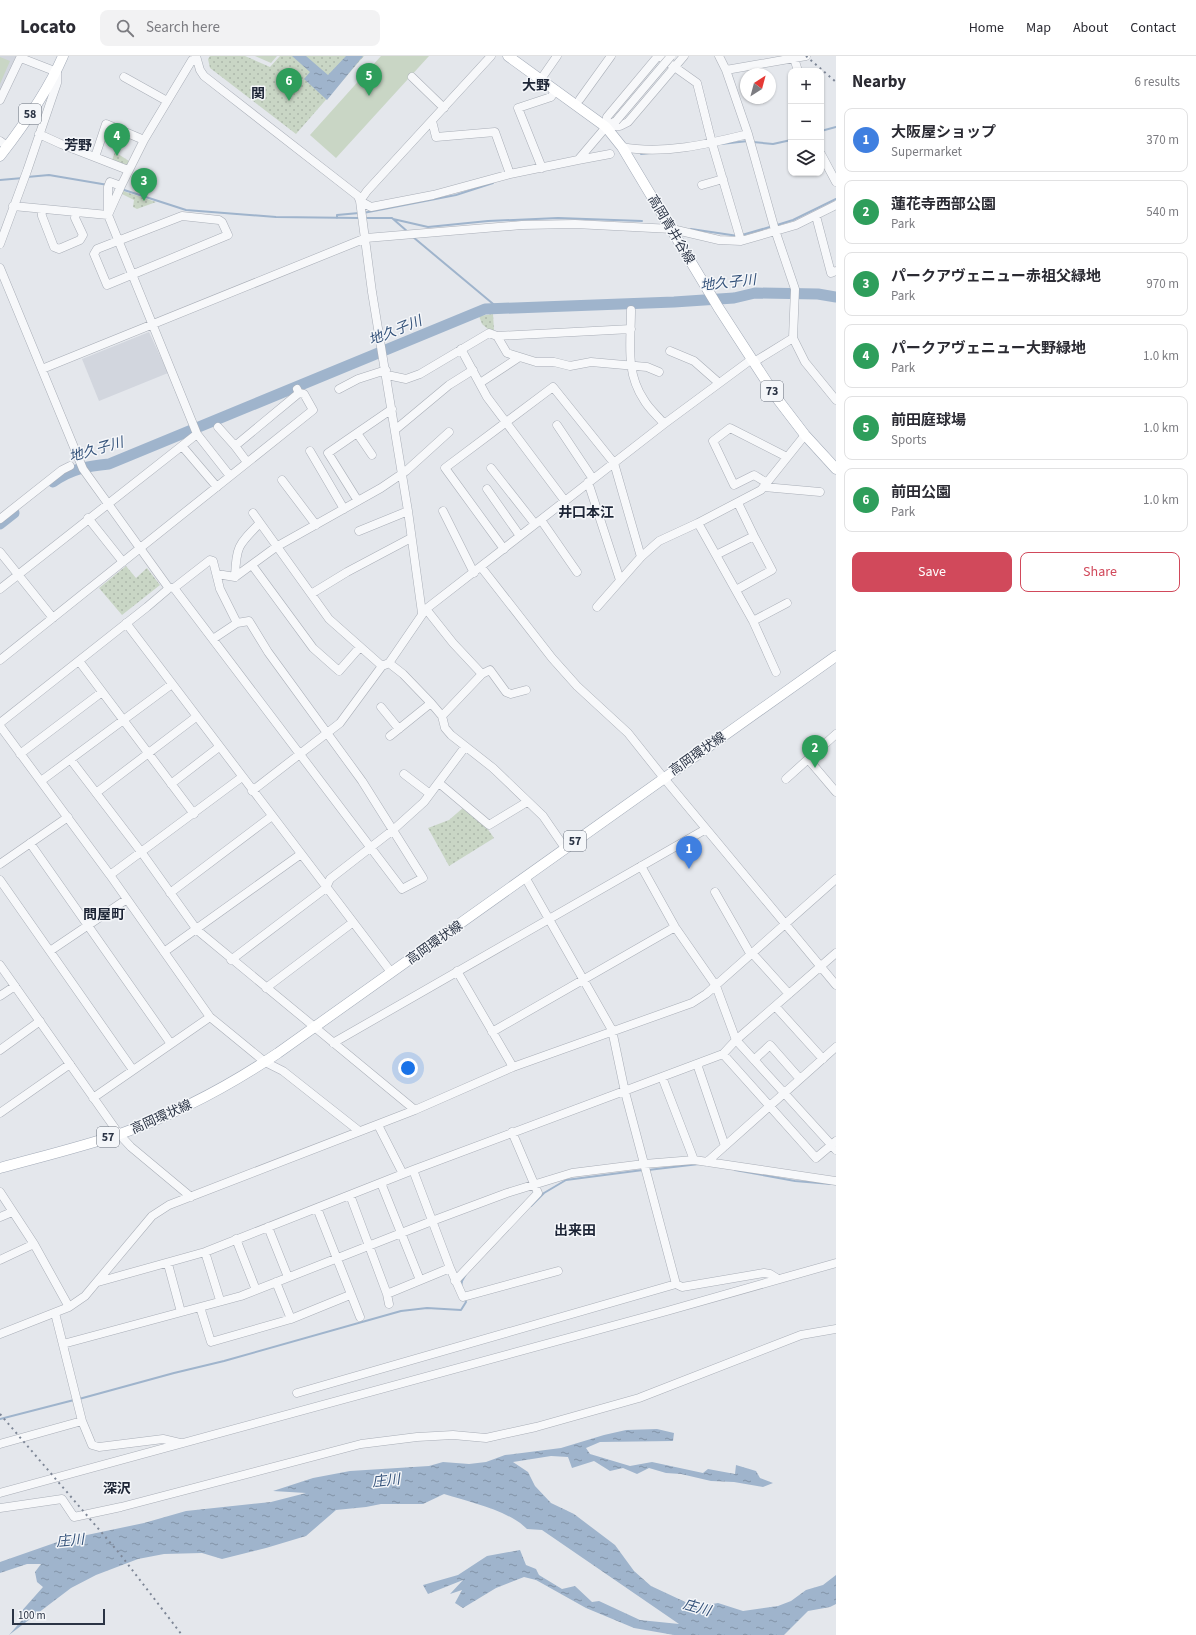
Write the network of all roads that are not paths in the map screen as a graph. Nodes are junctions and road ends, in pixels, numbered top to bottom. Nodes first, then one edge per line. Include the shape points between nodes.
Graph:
1 (63, 56) edge
2 (491, 56) edge
3 (508, 56) edge
4 (557, 56) edge
5 (611, 56) edge
6 (658, 56) edge
7 (671, 56) edge
8 (684, 56) edge
9 (719, 56) edge
10 (806, 56) edge
11 (21, 57) edge
12 (197, 58) edge
13 (794, 58) junction
14 (674, 67) junction
15 (797, 68) edge
16 (726, 70) junction
17 (56, 72) junction
18 (124, 77) dead end
19 (412, 77) dead end
20 (541, 79) junction
21 (556, 90) junction
22 (580, 99) dead end
23 (0, 100) edge
24 (168, 101) junction
25 (444, 108) junction
26 (432, 121) junction
27 (606, 127) junction
28 (39, 134) junction
29 (748, 134) junction
30 (144, 140) junction
31 (712, 143) junction
32 (4, 144) edge
33 (622, 147) junction
34 (610, 154) dead end
35 (0, 156) edge
36 (94, 157) junction
37 (578, 160) junction
38 (824, 160) edge
39 (542, 168) junction
40 (128, 170) junction
41 (510, 174) junction
42 (723, 179) junction
43 (836, 182) edge
44 (702, 185) dead end
45 (119, 188) junction
46 (360, 201) junction
47 (836, 205) edge
48 (13, 206) junction
49 (41, 209) junction
50 (76, 212) junction
51 (108, 215) junction
52 (816, 216) junction
53 (774, 227) junction
54 (672, 229) junction
55 (366, 238) junction
56 (740, 238) junction
57 (118, 241) junction
58 (0, 244) edge
59 (0, 268) edge
60 (836, 270) edge
61 (132, 274) junction
62 (631, 310) dead end
63 (151, 325) junction
64 (631, 329) junction
65 (497, 336) junction
66 (793, 338) junction
67 (461, 349) junction
68 (670, 351) dead end
69 (518, 358) junction
70 (753, 360) junction
71 (630, 365) junction
72 (42, 369) junction
73 (473, 370) junction
74 (386, 372) junction
75 (659, 372) dead end
76 (480, 383) junction
77 (719, 383) junction
78 (340, 389) dead end
79 (836, 400) edge
80 (392, 409) junction
81 (507, 422) junction
82 (664, 424) junction
83 (557, 425) dead end
84 (218, 427) dead end
85 (395, 430) junction
86 (194, 431) junction
87 (449, 432) dead end
88 (357, 433) junction
89 (805, 435) junction
90 (182, 446) junction
91 (235, 446) junction
92 (310, 451) dead end
93 (372, 455) dead end
94 (787, 457) junction
95 (247, 462) junction
96 (614, 463) junction
97 (70, 466) dead end
98 (491, 468) dead end
99 (836, 469) edge
100 (402, 473) junction
101 (230, 476) junction
102 (282, 480) dead end
103 (591, 481) junction
104 (766, 485) junction
105 (217, 487) junction
106 (487, 489) dead end
107 (820, 492) dead end
108 (565, 501) junction
109 (358, 502) junction
110 (738, 503) junction
111 (107, 504) junction
112 (344, 509) junction
113 (408, 511) junction
114 (443, 511) dead end
115 (253, 513) dead end
116 (88, 518) junction
117 (0, 519) edge
118 (538, 522) junction
119 (698, 523) junction
120 (259, 524) junction
121 (316, 525) junction
122 (359, 530) dead end
123 (520, 536) junction
124 (754, 536) junction
125 (411, 538) junction
126 (276, 548) junction
127 (504, 548) junction
128 (140, 549) junction
129 (0, 552) edge
130 (716, 555) junction
131 (641, 557) junction
132 (123, 562) junction
133 (252, 565) junction
134 (481, 567) junction
135 (577, 572) dead end
136 (474, 573) junction
137 (217, 574) junction
138 (18, 575) junction
139 (235, 577) junction
140 (620, 580) junction
141 (171, 588) junction
142 (0, 589) edge
143 (736, 590) junction
144 (311, 594) junction
145 (787, 603) dead end
146 (597, 607) dead end
147 (424, 611) junction
148 (53, 618) junction
149 (753, 621) junction
150 (126, 623) junction
151 (237, 623) junction
152 (213, 639) junction
153 (360, 647) junction
154 (836, 656) edge
155 (0, 660) edge
156 (78, 661) junction
157 (386, 665) junction
158 (776, 672) dead end
159 (482, 674) junction
160 (172, 684) junction
161 (526, 690) dead end
162 (102, 692) junction
163 (431, 703) junction
164 (381, 707) dead end
165 (196, 716) junction
166 (442, 716) junction
167 (124, 720) junction
168 (0, 722) edge
169 (0, 726) edge
170 (399, 729) junction
171 (327, 733) junction
172 (836, 734) edge
173 (390, 736) dead end
174 (219, 747) junction
175 (465, 748) junction
176 (148, 753) junction
177 (20, 754) junction
178 (300, 754) junction
179 (808, 759) junction
180 (71, 760) junction
181 (404, 774) dead end
182 (242, 777) junction
183 (663, 777) junction
184 (786, 779) dead end
185 (41, 781) junction
186 (439, 783) junction
187 (171, 784) junction
188 (252, 791) junction
189 (836, 792) edge
190 (96, 793) junction
191 (430, 794) junction
192 (527, 802) junction
193 (194, 814) junction
194 (272, 816) junction
195 (68, 817) junction
196 (706, 829) junction
197 (393, 830) junction
198 (30, 843) junction
199 (370, 847) junction
200 (565, 848) junction
201 (142, 853) junction
202 (301, 854) junction
203 (0, 864) edge
204 (641, 866) junction
205 (110, 875) junction
206 (524, 877) junction
207 (0, 880) edge
208 (834, 884) edge
209 (326, 888) junction
210 (716, 892) dead end
211 (170, 893) junction
212 (127, 899) junction
213 (549, 919) junction
214 (352, 923) junction
215 (88, 924) junction
216 (785, 924) junction
217 (675, 927) junction
218 (197, 930) junction
219 (50, 951) junction
220 (164, 952) junction
221 (836, 952) edge
222 (752, 954) junction
223 (231, 960) junction
224 (0, 964) edge
225 (820, 966) junction
226 (457, 971) junction
227 (391, 972) junction
228 (582, 979) junction
229 (836, 985) edge
230 (15, 986) junction
231 (716, 986) junction
232 (266, 988) junction
233 (789, 994) junction
234 (0, 996) edge
235 (775, 1006) junction
236 (210, 1017) junction
237 (40, 1021) junction
238 (314, 1027) junction
239 (612, 1030) junction
240 (492, 1032) junction
241 (736, 1040) junction
242 (333, 1043) junction
243 (171, 1044) junction
244 (836, 1047) edge
245 (0, 1050) edge
246 (723, 1054) junction
247 (823, 1059) junction
248 (754, 1060) junction
249 (265, 1062) junction
250 (70, 1064) junction
251 (697, 1064) junction
252 (513, 1067) junction
253 (133, 1070) junction
254 (662, 1077) junction
255 (800, 1079) junction
256 (624, 1092) junction
257 (784, 1093) junction
258 (93, 1098) junction
259 (770, 1106) junction
260 (415, 1110) junction
261 (0, 1113) edge
262 (378, 1125) junction
263 (359, 1131) junction
264 (512, 1132) junction
265 (119, 1134) junction
266 (834, 1145) edge
267 (725, 1146) junction
268 (694, 1160) junction
269 (707, 1162) junction
270 (644, 1164) junction
271 (0, 1168) edge
272 (413, 1170) junction
273 (403, 1174) junction
274 (836, 1181) edge
275 (381, 1183) junction
276 (534, 1185) junction
277 (0, 1192) edge
278 (350, 1195) junction
279 (191, 1196) junction
280 (317, 1208) junction
281 (12, 1212) junction
282 (0, 1217) edge
283 (432, 1221) junction
284 (268, 1227) junction
285 (401, 1234) junction
286 (236, 1239) junction
287 (34, 1244) junction
288 (368, 1245) junction
289 (205, 1252) junction
290 (336, 1258) junction
291 (0, 1260) edge
292 (836, 1263) edge
293 (168, 1264) junction
294 (450, 1268) junction
295 (558, 1271) dead end
296 (288, 1277) junction
297 (778, 1278) junction
298 (420, 1280) junction
299 (455, 1281) junction
300 (98, 1282) junction
301 (276, 1282) junction
302 (676, 1284) junction
303 (256, 1290) junction
304 (387, 1294) junction
305 (350, 1295) junction
306 (220, 1300) junction
307 (389, 1304) dead end
308 (70, 1306) junction
309 (200, 1307) junction
310 (181, 1312) junction
311 (55, 1313) junction
312 (360, 1317) dead end
313 (291, 1319) junction
314 (836, 1329) edge
315 (0, 1334) edge
316 (63, 1344) junction
317 (297, 1393) dead end
318 (82, 1421) junction
319 (182, 1443) junction
320 (0, 1444) edge
321 (0, 1493) edge
322 (0, 1508) edge

1 - 17 main road, 58
2 - 25 street
3 - 20 main road, 高岡青井谷線 / 73
4 - 20 street
5 - 22 street
6 - 14 street
6 - 27 street via 607,117
7 - 27 street, bridge via 616,121
8 - 14 street
9 - 16 street
10 - 13 street
11 - 17 street
11 - 23 street
12 - 24 street via 192,60
12 - 46 street via 204,76 358,196
13 - 15 street
13 - 16 street
14 - 27 street via 628,122 620,126
14 - 31 street via 697,83
16 - 29 street
17 - 28 street via 57,83
17 - 32 main road, 58
18 - 24 street
19 - 25 street
20 - 21 main road, 高岡青井谷線 / 73
21 - 27 main road, 高岡青井谷線 / 73
21 - 39 street via 551,97 518,108
24 - 30 street
25 - 26 street
26 - 41 street via 436,137 496,132
26 - 46 street
27 - 33 main road, 高岡青井谷線 / 73
27 - 37 street
28 - 36 street
28 - 48 street via 22,187
29 - 31 street
29 - 53 street
30 - 36 street via 106,124
30 - 40 street
31 - 33 street via 650,150
31 - 42 street
32 - 35 main road, 58
33 - 54 main road, 高岡青井谷線 / 73
34 - 37 street
36 - 40 street
37 - 39 street
38 - 43 street
39 - 41 street
40 - 45 street
41 - 46 street via 443,193 372,207
42 - 44 street
42 - 56 street
45 - 51 street
45 - 51 street via 108,185
46 - 55 street
47 - 52 street
48 - 49 street
48 - 58 street
49 - 50 street
49 - 50 street via 54,246 59,249 80,240 83,235 75,218
50 - 51 street
51 - 57 street
52 - 53 street via 796,224
52 - 60 street via 831,273
53 - 56 street
53 - 66 street via 795,289
54 - 55 street via 575,224 522,225
54 - 56 street via 719,240
54 - 70 main road, 高岡青井谷線 / 73 via 717,306
55 - 63 street
55 - 74 street via 372,292
57 - 61 street
57 - 61 street via 97,249 94,254 107,285
57 - 61 street via 182,216 219,220 228,235
59 - 72 street
61 - 63 street
62 - 64 street
63 - 72 street
63 - 86 street
64 - 65 street
64 - 71 street
65 - 67 street via 489,333
65 - 69 street via 507,353
66 - 70 street
66 - 79 street via 805,362
67 - 73 street
67 - 74 street via 420,374 406,379
68 - 77 street via 694,361
69 - 71 street via 570,366 591,362
69 - 76 street
70 - 77 street
70 - 89 main road, 高岡青井谷線 / 73
71 - 75 street via 647,367
71 - 82 street via 644,401
72 - 111 street via 83,469
73 - 76 street
73 - 85 street via 449,385
74 - 78 street via 358,379
74 - 80 street
76 - 81 street via 487,397
77 - 82 street
80 - 85 street
80 - 88 street
81 - 96 street via 553,387
81 - 108 street
81 - 127 street via 445,468
82 - 96 street
83 - 103 street
84 - 91 street
85 - 100 street
86 - 90 street
86 - 101 street
87 - 100 street
88 - 93 street
88 - 109 street via 328,453
89 - 94 street
89 - 99 main road, 高岡青井谷線 / 73
90 - 105 street
90 - 111 street
91 - 95 street
91 - 95 street via 298,391 304,394 313,410
92 - 112 street
94 - 104 street
94 - 104 street via 730,428 713,441 734,485 754,476
95 - 101 street
96 - 103 street
96 - 131 street
97 - 117 street
98 - 118 street
100 - 109 street
100 - 113 street
101 - 105 street
102 - 121 street
103 - 108 street
103 - 140 street
104 - 107 street
104 - 110 street
105 - 128 street
106 - 123 street
108 - 118 street
109 - 112 street
110 - 119 street
110 - 124 street
111 - 116 street
111 - 128 street
112 - 121 street
113 - 122 street
113 - 125 street
114 - 136 street
115 - 120 street
116 - 132 street
116 - 138 street
118 - 123 street
118 - 135 street
119 - 130 street
119 - 131 street via 659,540
120 - 126 street
120 - 139 street via 241,542 236,553
121 - 126 street
123 - 127 street
124 - 130 street
124 - 143 street via 772,570
125 - 144 street
125 - 147 street
126 - 133 street
126 - 144 street
127 - 134 street
128 - 132 street
128 - 141 street
129 - 138 street
130 - 143 street
131 - 140 street
132 - 148 street
133 - 139 street
133 - 153 street via 313,648 339,671
134 - 136 street
134 - 183 street via 552,658 577,686 628,733
136 - 147 street
137 - 139 street
137 - 141 street via 213,561 210,560
137 - 151 street via 220,589
138 - 142 street
138 - 148 street
140 - 146 street
141 - 150 street
141 - 152 street
143 - 149 street
144 - 153 street via 330,619
145 - 149 street
147 - 157 street
147 - 159 street
148 - 155 street
149 - 158 street
150 - 156 street
150 - 160 street
151 - 152 street
151 - 171 street via 249,621 268,652
152 - 178 street
153 - 157 street
154 - 183 main road, 高岡環状線 / 57
156 - 162 street
156 - 168 street
157 - 163 street via 403,674
157 - 171 street via 340,723
159 - 161 street via 490,670 506,692 511,694
159 - 166 street
160 - 165 street
160 - 167 street
162 - 167 street
162 - 177 street
163 - 166 street
163 - 170 street
164 - 170 street
165 - 174 street
165 - 176 street
166 - 175 street via 445,728
167 - 176 street
167 - 180 street
169 - 177 street
170 - 173 street
171 - 178 street
171 - 197 street
172 - 179 street
174 - 182 street
174 - 187 street
175 - 186 street
175 - 192 street via 494,768
176 - 187 street
176 - 190 street
177 - 185 street
178 - 188 street
178 - 199 street
179 - 184 street
179 - 189 street
180 - 185 street
180 - 190 street
181 - 191 street
182 - 188 street
182 - 193 street
183 - 196 street
183 - 200 main road, 高岡環状線 / 57
185 - 195 street
186 - 191 street
186 - 192 street via 489,825
187 - 193 street
188 - 194 street
190 - 201 street
191 - 197 street
192 - 200 street via 543,816
193 - 201 street
194 - 202 street
194 - 211 street
195 - 198 street
195 - 205 street
196 - 204 street
196 - 216 street
197 - 199 street
197 - 199 street via 423,878 402,889
198 - 203 street
198 - 215 street
199 - 209 street via 330,879
200 - 206 main road, 高岡環状線 / 57
201 - 205 street
201 - 211 street
202 - 209 street
202 - 218 street
204 - 213 street
204 - 217 street
205 - 212 street
206 - 213 street
206 - 227 main road, 高岡環状線 / 57
207 - 219 street
208 - 216 street
209 - 214 street
209 - 223 street
210 - 222 street
211 - 218 street
212 - 215 street
212 - 220 street
213 - 226 street
213 - 228 street
214 - 227 street
214 - 232 street
215 - 219 street
215 - 243 street
216 - 222 street
216 - 225 street
217 - 228 street
217 - 231 street
218 - 220 street
218 - 223 street
219 - 253 street
220 - 236 street
221 - 225 street
222 - 231 street
222 - 233 street
223 - 232 street
224 - 230 street
225 - 229 street
225 - 233 street
226 - 240 street
226 - 242 street
227 - 238 main road, 高岡環状線 / 57
228 - 239 street
228 - 240 street
230 - 234 street
230 - 237 street
231 - 239 street via 692,1003
231 - 241 street
232 - 238 street
233 - 235 street
235 - 241 street
235 - 247 street
236 - 243 street
236 - 249 street
237 - 245 street
237 - 250 street
238 - 242 street
238 - 249 main road, 高岡環状線 / 57
239 - 252 street
239 - 256 street
240 - 252 street
241 - 246 street
241 - 248 street
242 - 260 street
243 - 253 street
244 - 247 street
246 - 251 street
246 - 259 street
247 - 255 street
248 - 255 street via 770,1046
248 - 257 street
249 - 263 street via 283,1071
249 - 265 main road, 高岡環状線 / 57 via 166,1116
250 - 258 street
250 - 261 street
251 - 254 street
251 - 267 street
252 - 260 street
253 - 258 street
254 - 256 street
254 - 268 street
255 - 257 street
256 - 264 street
256 - 270 street
257 - 259 street
257 - 266 street
258 - 265 street
259 - 266 street via 816,1158
259 - 267 street
260 - 262 street
262 - 263 street
262 - 273 street
263 - 279 street
264 - 272 street
264 - 276 street
265 - 271 main road, 高岡環状線 / 57
265 - 279 street via 131,1147
267 - 269 street
268 - 269 street
268 - 270 street
269 - 274 street
270 - 276 street via 572,1173
270 - 302 street
272 - 273 street
272 - 283 street
273 - 275 street
275 - 278 street
275 - 285 street
276 - 283 street
276 - 299 street via 538,1193 536,1196
277 - 281 street
278 - 280 street
278 - 288 street
279 - 300 street via 169,1205 152,1216
280 - 284 street
280 - 290 street
281 - 282 street
281 - 287 street
283 - 285 street
283 - 294 street
284 - 286 street
284 - 296 street
285 - 288 street
285 - 298 street
286 - 289 street
286 - 303 street
287 - 291 street
287 - 308 street
288 - 290 street
288 - 304 street
289 - 293 street
289 - 306 street
290 - 296 street
290 - 305 street
292 - 297 street
293 - 300 street
293 - 310 street
294 - 298 street
294 - 299 street
295 - 299 street via 463,1297
296 - 301 street
297 - 302 street via 764,1273 682,1287
297 - 319 street via 667,1311
298 - 304 street
300 - 308 street via 85,1296
301 - 303 street
301 - 313 street
302 - 317 street
303 - 306 street
304 - 307 street
305 - 312 street
305 - 313 street
306 - 309 street
308 - 311 street
309 - 310 street
309 - 313 street via 211,1342
310 - 316 street
311 - 315 street
311 - 316 street
314 - 322 street via 801,1336 639,1398 536,1427 486,1438 453,1435 361,1444 74,1517 62,1499
316 - 318 street
318 - 319 street via 92,1445 99,1447 163,1439
318 - 320 street
319 - 321 street

